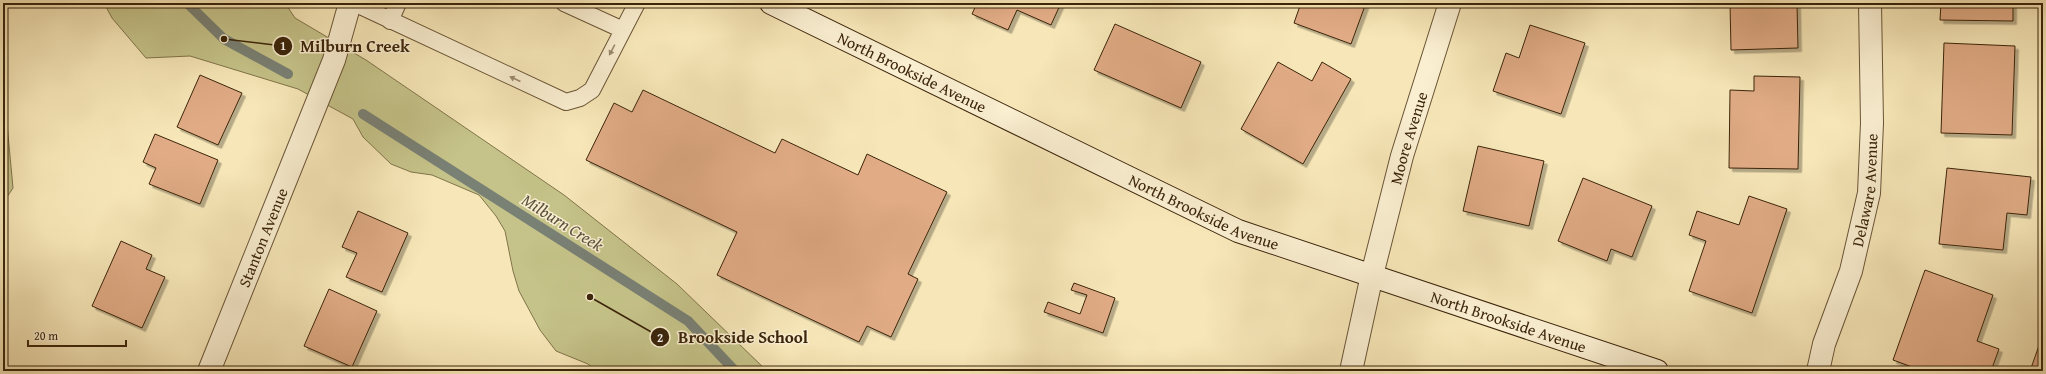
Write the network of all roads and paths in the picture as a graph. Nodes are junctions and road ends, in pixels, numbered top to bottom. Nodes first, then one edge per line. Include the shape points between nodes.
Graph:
1 (350, 3) edge
2 (354, 3) edge
3 (398, 3) edge
4 (564, 3) edge
5 (637, 3) edge
6 (772, 3) edge
7 (1450, 3) edge
8 (1870, 3) edge
9 (390, 21) junction
10 (623, 30) junction
11 (1372, 275) junction
12 (209, 371) edge
13 (1352, 371) edge
14 (1658, 371) edge
15 (1818, 371) edge

1 - 12 street, Stanton Avenue via 334,60
2 - 9 lane
3 - 9 lane
4 - 10 lane
5 - 10 lane
6 - 11 street, North Brookside Avenue via 1238,231
7 - 11 street, Moore Avenue via 1402,156
8 - 15 street, Delaware Avenue via 1872,123 1869,194 1851,271 1824,344
10 -> 9 lane via 592,90 580,98 566,102
11 - 13 street, Moore Avenue
11 - 14 street, North Brookside Avenue

